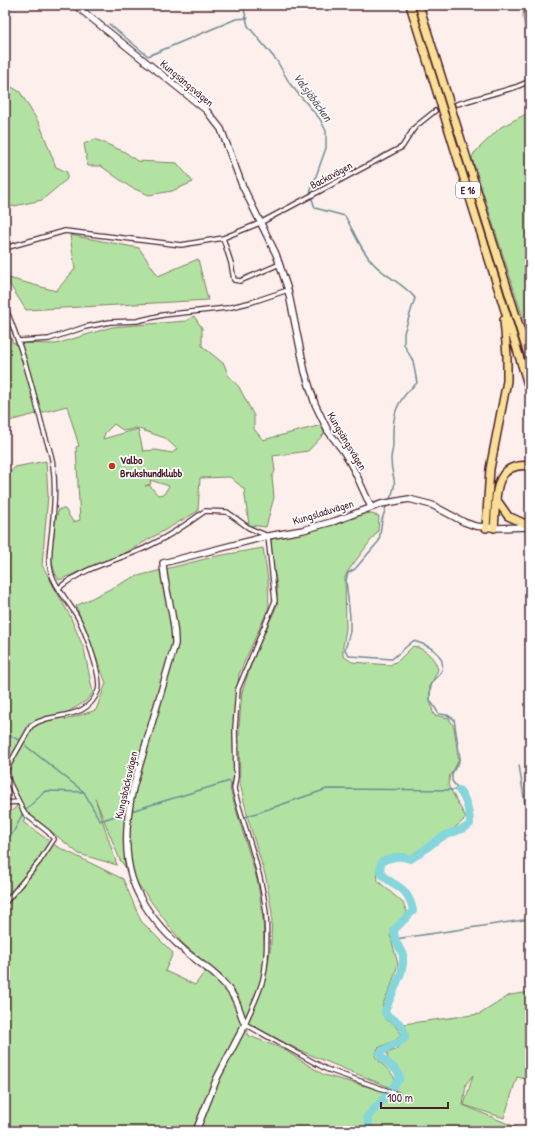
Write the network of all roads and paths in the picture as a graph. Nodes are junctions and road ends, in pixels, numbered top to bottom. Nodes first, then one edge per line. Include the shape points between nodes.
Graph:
1 (75, 5) edge
2 (410, 5) edge
3 (419, 5) edge
4 (530, 80) edge
5 (457, 104) tunnel mouth
6 (435, 112) tunnel mouth
7 (260, 223) junction
8 (223, 238) junction
9 (5, 248) edge
10 (280, 264) junction
11 (288, 290) junction
12 (503, 304) junction
13 (5, 307) edge
14 (19, 341) junction
15 (529, 359) edge
16 (530, 391) edge
17 (530, 466) edge
18 (496, 499) junction
19 (371, 507) junction
20 (530, 526) edge
21 (486, 528) junction
22 (494, 528) junction
23 (268, 536) junction
24 (163, 563) joint
25 (59, 588) junction
26 (5, 773) edge
27 (18, 802) junction
28 (5, 803) edge
29 (5, 902) edge
30 (245, 1024) junction
31 (397, 1094) dead end
32 (196, 1131) edge

1 - 7 street, Kungsängsvägen via 206,110 221,129 242,185
2 - 12 highway, E 16
3 - 15 highway, E 16
4 - 5 street via 516,87
6 - 7 street, Backavägen via 415,127 402,147
7 - 8 street, Backavägen
7 - 10 street, Kungsängsvägen
8 - 9 street, Backavägen via 181,245 65,231
8 - 10 street via 234,280 240,281
10 - 11 street, Kungsängsvägen
11 - 14 street via 227,308 170,314 137,321 110,322 85,327 50,339
11 - 19 street, Kungsängsvägen via 305,372 315,404 328,431 356,472
12 - 16 highway, E 16
12 - 21 highway via 507,380 490,469
13 - 14 street
14 - 25 street via 53,465 55,499 49,557 50,572
17 - 18 highway via 518,466 506,472 498,482
18 - 20 highway via 508,516
18 - 22 highway
19 - 21 street, Kungsladuvägen via 409,499 432,505 464,522
19 - 23 street, Kungsladuvägen via 335,521
20 - 22 street, Kungsladuvägen
21 - 22 street, Kungsladuvägen
23 - 24 street, Kungsladuvägen
23 - 25 street via 249,528 227,512 205,511 145,548 73,576
23 - 30 street via 275,601 238,689 235,728 234,789 264,893 265,914 266,952 263,977
24 - 30 street, Kungsbäcksvägen via 175,644 128,811 125,835 129,870 141,900 159,925 223,982 235,999
25 - 26 street via 83,630 95,665 98,690 87,706 80,711 69,716 54,716 31,726
26 - 27 street
27 - 28 street
27 - 29 street via 26,814 54,839 39,862
30 - 31 street via 326,1069
30 - 32 street via 217,1078

